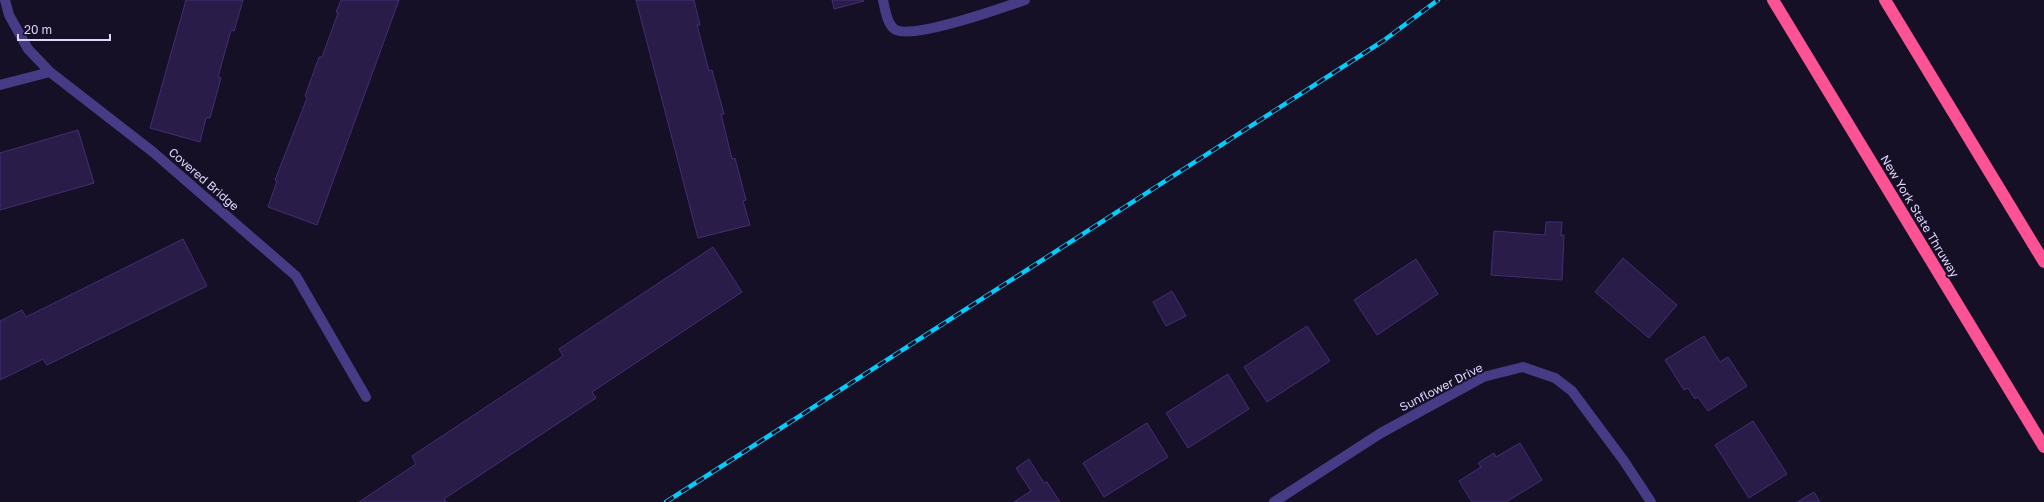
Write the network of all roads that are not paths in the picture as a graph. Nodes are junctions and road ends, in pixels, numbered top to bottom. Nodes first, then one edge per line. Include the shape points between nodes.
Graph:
1 (5, 0) edge
2 (883, 0) edge
3 (1025, 0) edge
4 (1773, 0) edge
5 (1885, 0) edge
6 (50, 72) junction
7 (0, 86) edge
8 (2044, 262) edge
9 (366, 397) dead end
10 (2044, 446) edge
11 (1274, 502) edge
12 (1651, 502) edge

1 - 6 street, Covered Bridge via 9,14 28,49
2 - 3 street via 889,23 894,30 903,32 936,28
4 - 10 highway, New York State Thruway
5 - 8 highway
6 - 7 street
6 - 9 street, Covered Bridge via 153,152 296,276
11 - 12 street, Sunflower Drive via 1381,433 1483,377 1524,367 1555,378 1572,391

